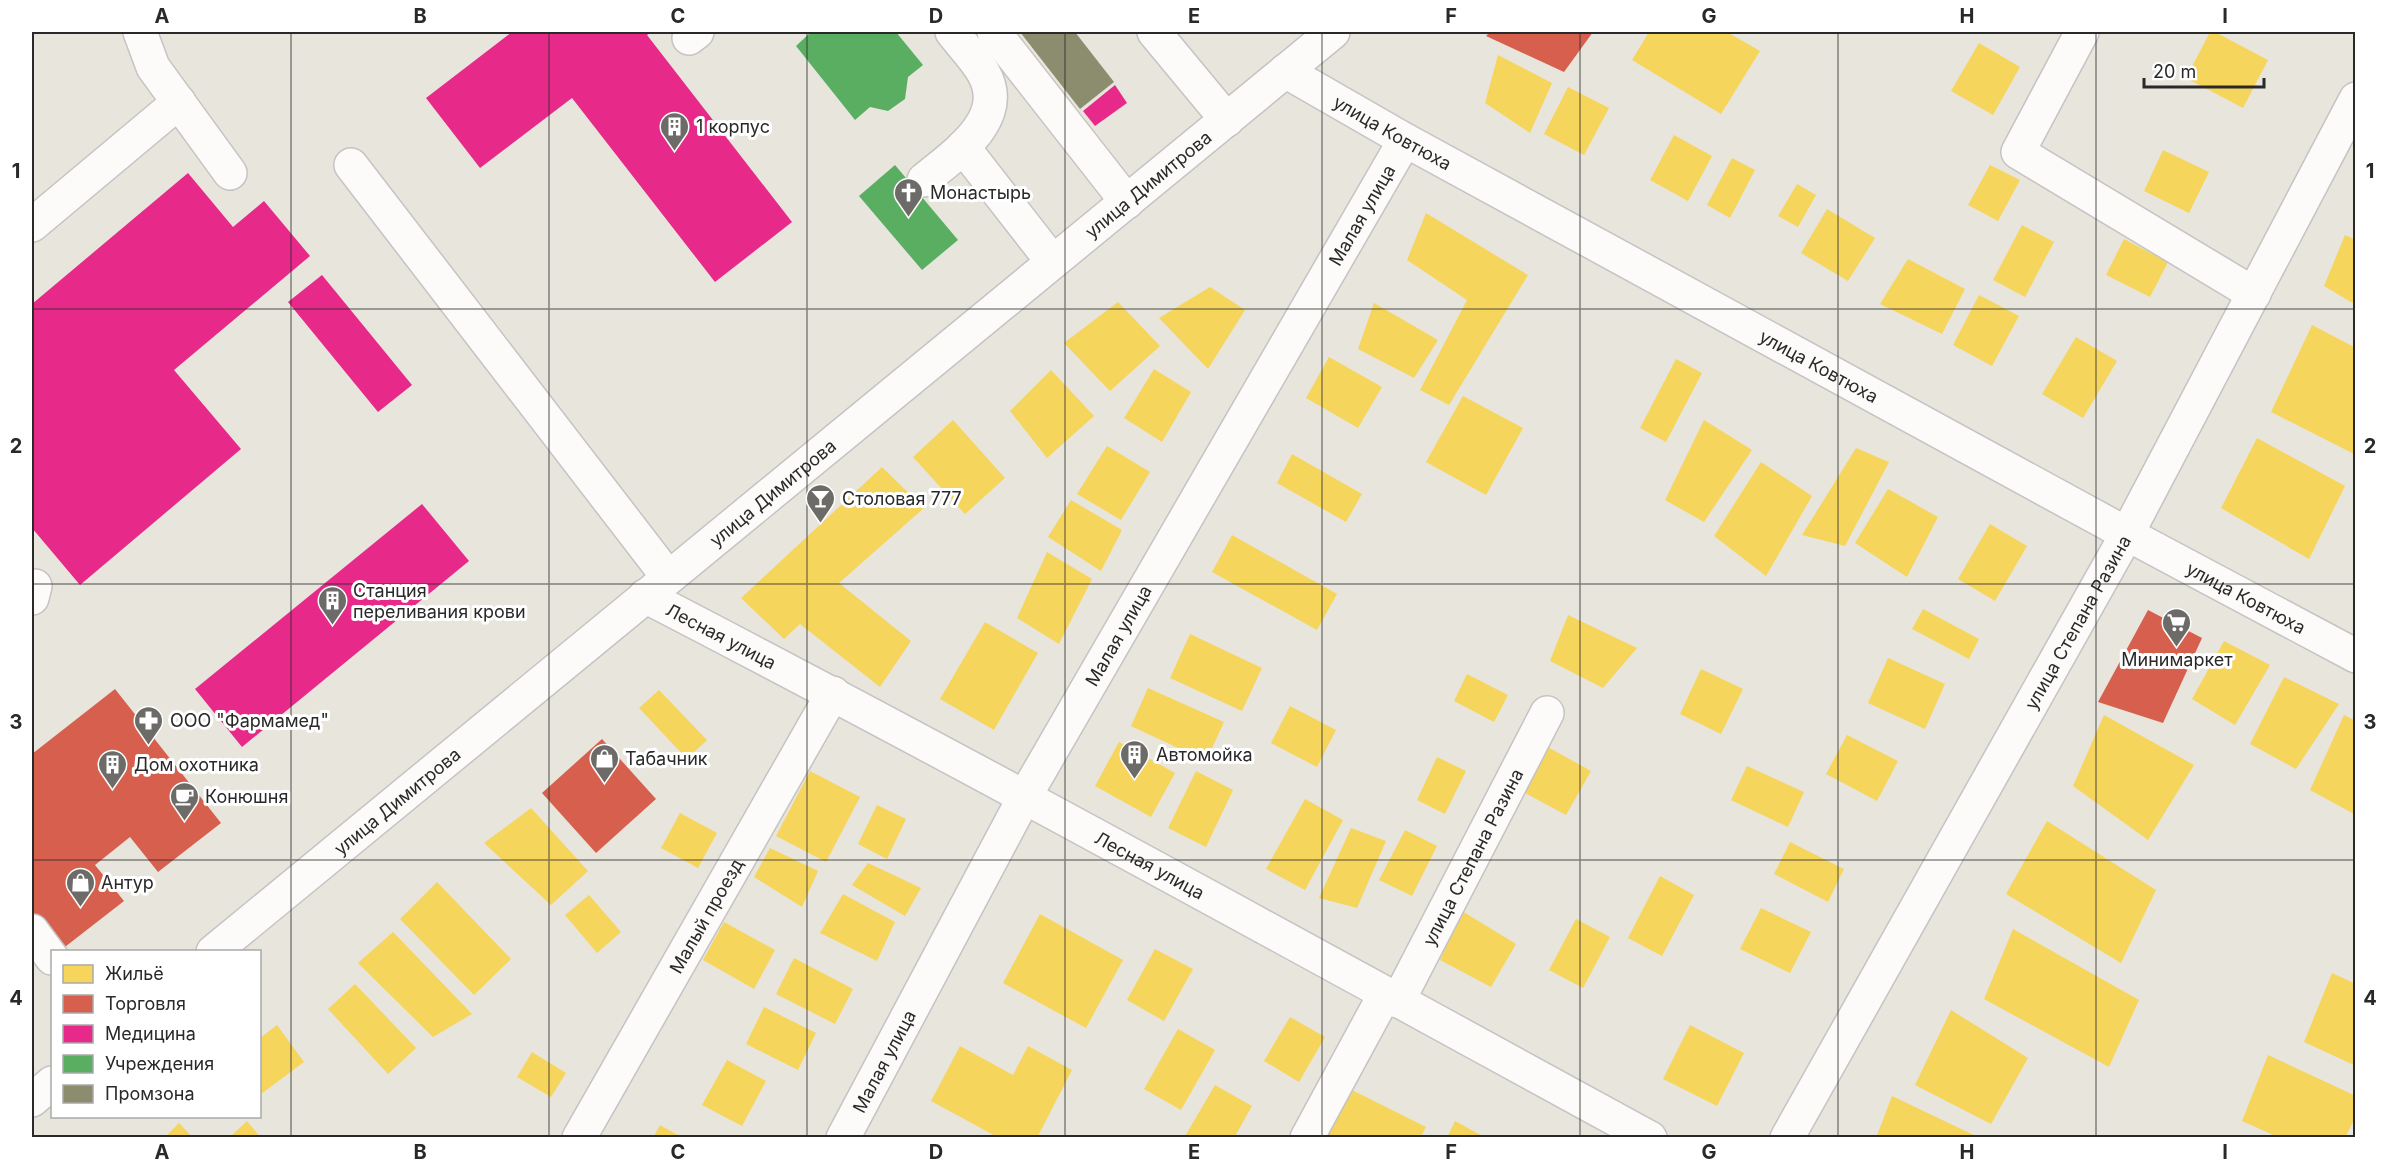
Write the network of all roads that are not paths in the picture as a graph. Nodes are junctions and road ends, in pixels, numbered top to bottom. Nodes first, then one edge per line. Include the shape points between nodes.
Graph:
1 (140, 32) edge
2 (952, 32) edge
3 (994, 32) edge
4 (1154, 32) edge
5 (1334, 32) edge
6 (2082, 32) edge
7 (1285, 71) junction
8 (2355, 99) edge
9 (179, 102) junction
10 (1227, 120) junction
11 (1405, 140) junction
12 (963, 147) junction
13 (351, 165) dead end
14 (230, 173) dead end
15 (924, 180) dead end
16 (1127, 202) junction
17 (32, 225) edge
18 (1052, 261) junction
19 (2254, 294) junction
20 (2127, 534) junction
21 (656, 586) junction
22 (2355, 656) edge
23 (833, 693) junction
24 (1547, 713) dead end
25 (1025, 796) junction
26 (32, 931) edge
27 (214, 950) edge
28 (51, 957) edge
29 (1392, 997) junction
30 (51, 1084) edge
31 (32, 1100) edge
32 (579, 1137) edge
33 (843, 1137) edge
34 (1307, 1137) edge
35 (1650, 1137) edge
36 (1787, 1137) edge

1 - 9 street via 153,68
2 - 12 street via 984,73 992,101 983,125
3 - 16 street
4 - 10 street
5 - 7 street, улица Димитрова
6 - 19 street via 2018,152
7 - 10 street, улица Димитрова
7 - 11 street, улица Ковтюха
8 - 19 street, улица Степана Разина
9 - 14 street
9 - 17 street
10 - 16 street, улица Димитрова
11 - 20 street, улица Ковтюха
11 - 25 street, Малая улица
12 - 15 street
12 - 18 street
13 - 21 street
16 - 18 street, улица Димитрова
18 - 21 street, улица Димитрова
19 - 20 street, улица Степана Разина
20 - 22 street, улица Ковтюха
20 - 36 street, улица Степана Разина
21 - 23 street, Лесная улица
21 - 27 street, улица Димитрова
23 - 25 street, Лесная улица
23 - 32 street, Малый проезд
24 - 29 street, улица Степана Разина
25 - 29 street, Лесная улица
25 - 33 street, Малая улица
26 - 28 street
29 - 34 street, улица Степана Разина
29 - 35 street, Лесная улица
30 - 31 street

